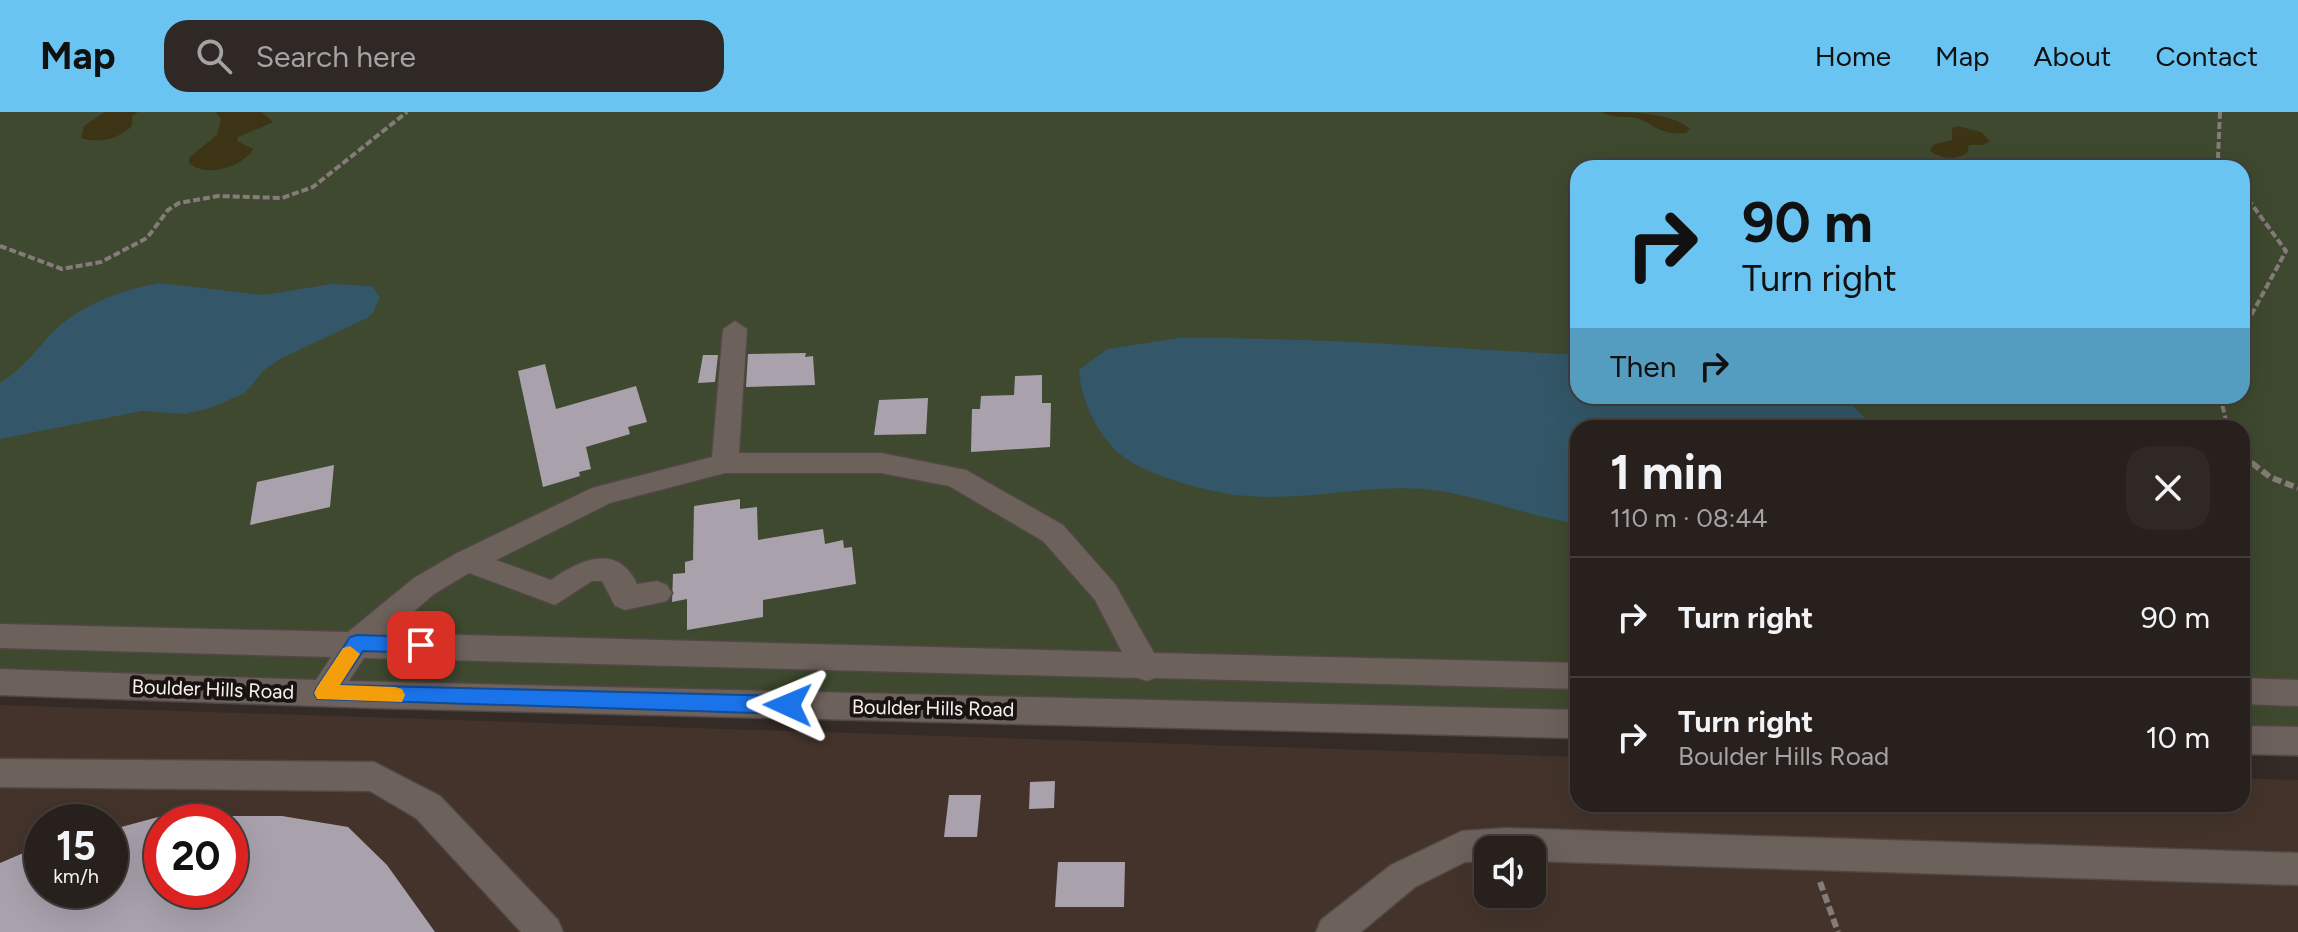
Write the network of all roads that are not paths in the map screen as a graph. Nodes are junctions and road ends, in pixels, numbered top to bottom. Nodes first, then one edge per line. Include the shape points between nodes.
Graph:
1 (735, 329) dead end
2 (725, 463) junction
3 (467, 561) junction
4 (657, 593) dead end
5 (0, 636) edge
6 (357, 643) junction
7 (1147, 668) junction
8 (1570, 676) edge
9 (0, 682) edge
10 (2250, 691) edge
11 (324, 693) junction
12 (2298, 693) edge
13 (1570, 724) edge
14 (2250, 740) edge
15 (2298, 741) edge
16 (0, 773) edge
17 (2298, 869) edge
18 (545, 932) edge
19 (1334, 932) edge

1 - 2 lane
2 - 3 lane via 602,495
2 - 7 lane via 881,463 956,477 1053,533 1105,592
3 - 4 lane via 555,593 586,570 609,569 622,583 625,598
3 - 6 lane via 424,586
5 - 6 lane
6 - 7 lane
6 - 11 lane
7 - 8 lane
9 - 11 lane, Boulder Hills Road
10 - 12 lane
11 - 13 lane, Boulder Hills Road
14 - 15 lane
16 - 18 lane via 374,777 428,807
17 - 19 lane via 1506,844 1462,847 1403,876

